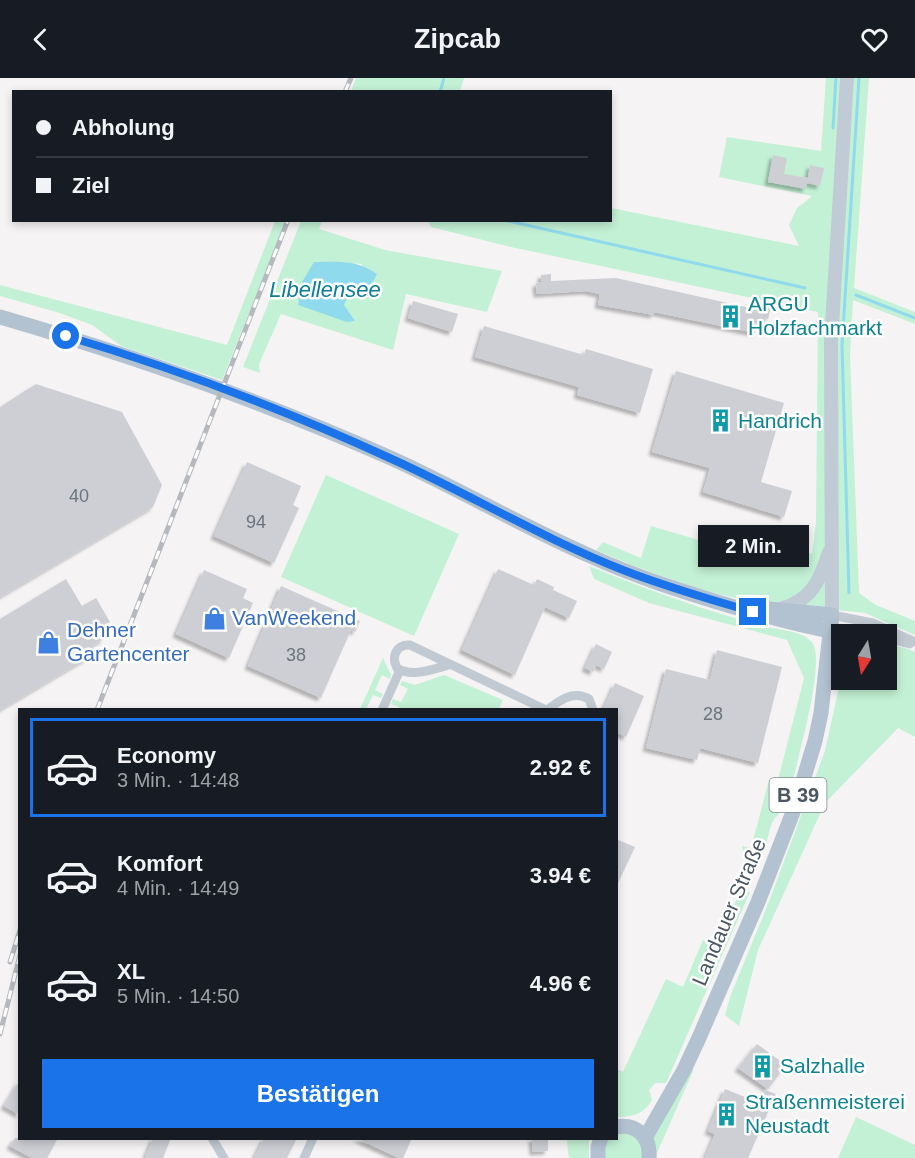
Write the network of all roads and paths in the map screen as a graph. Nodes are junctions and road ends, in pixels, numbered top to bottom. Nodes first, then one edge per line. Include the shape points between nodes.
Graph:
1 (847, 78) edge
2 (0, 317) edge
3 (833, 535) junction
4 (734, 607) junction
5 (780, 609) junction
6 (832, 615) junction
7 (831, 624) edge
8 (831, 631) joint
9 (897, 640) edge
10 (915, 643) edge
11 (449, 665) junction
12 (400, 670) junction
13 (831, 676) edge
14 (825, 684) junction
15 (522, 699) junction
16 (383, 708) edge
17 (518, 708) edge
18 (542, 708) edge
19 (549, 708) edge
20 (592, 708) edge
21 (618, 1127) edge
22 (640, 1133) junction
23 (213, 1140) edge
24 (312, 1140) edge
25 (600, 1140) edge
26 (224, 1158) edge
27 (304, 1158) edge
28 (598, 1158) edge
29 (649, 1158) edge

1 - 3 main road via 831,342
2 - 4 main road via 100,346 265,405 395,461 596,559
3 - 5 main road via 824,567 809,594
3 - 6 main road
4 - 5 main road
4 - 8 main road
5 - 6 main road
6 - 7 main road, B 39
6 - 10 street via 873,623
8 - 14 main road, Landauer Straße / B 39
9 - 10 street
11 - 12 street via 414,673
11 - 12 street via 404,644 394,658
11 - 15 street
12 - 16 street
13 - 14 street
14 - 22 main road, Landauer Straße / B 39 via 806,774 772,867 693,1050 667,1098
15 - 17 street
15 - 18 street
19 - 20 street via 564,698 582,695 589,699
21 - 22 main road via 628,1126
22 - 29 main road via 650,1150
23 - 26 street
24 - 27 street
25 - 28 main road

